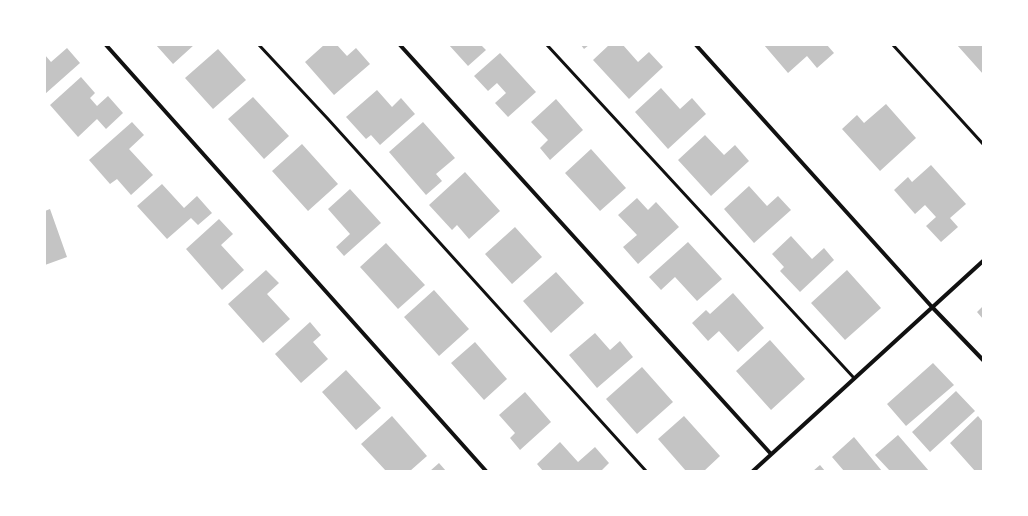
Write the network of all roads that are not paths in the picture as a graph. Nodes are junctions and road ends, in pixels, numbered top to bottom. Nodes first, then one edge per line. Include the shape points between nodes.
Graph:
1 (106, 45) edge
2 (259, 45) edge
3 (400, 45) edge
4 (547, 45) edge
5 (696, 45) edge
6 (893, 45) edge
7 (983, 144) edge
8 (983, 261) edge
9 (932, 307) junction
10 (983, 360) edge
11 (854, 378) junction
12 (771, 454) junction
13 (486, 471) edge
14 (646, 471) edge
15 (753, 471) edge

1 - 13 street
2 - 14 lane
3 - 12 street
4 - 11 lane
5 - 9 street
6 - 7 lane
8 - 9 street
9 - 10 street
9 - 11 street
11 - 12 street
12 - 15 street

